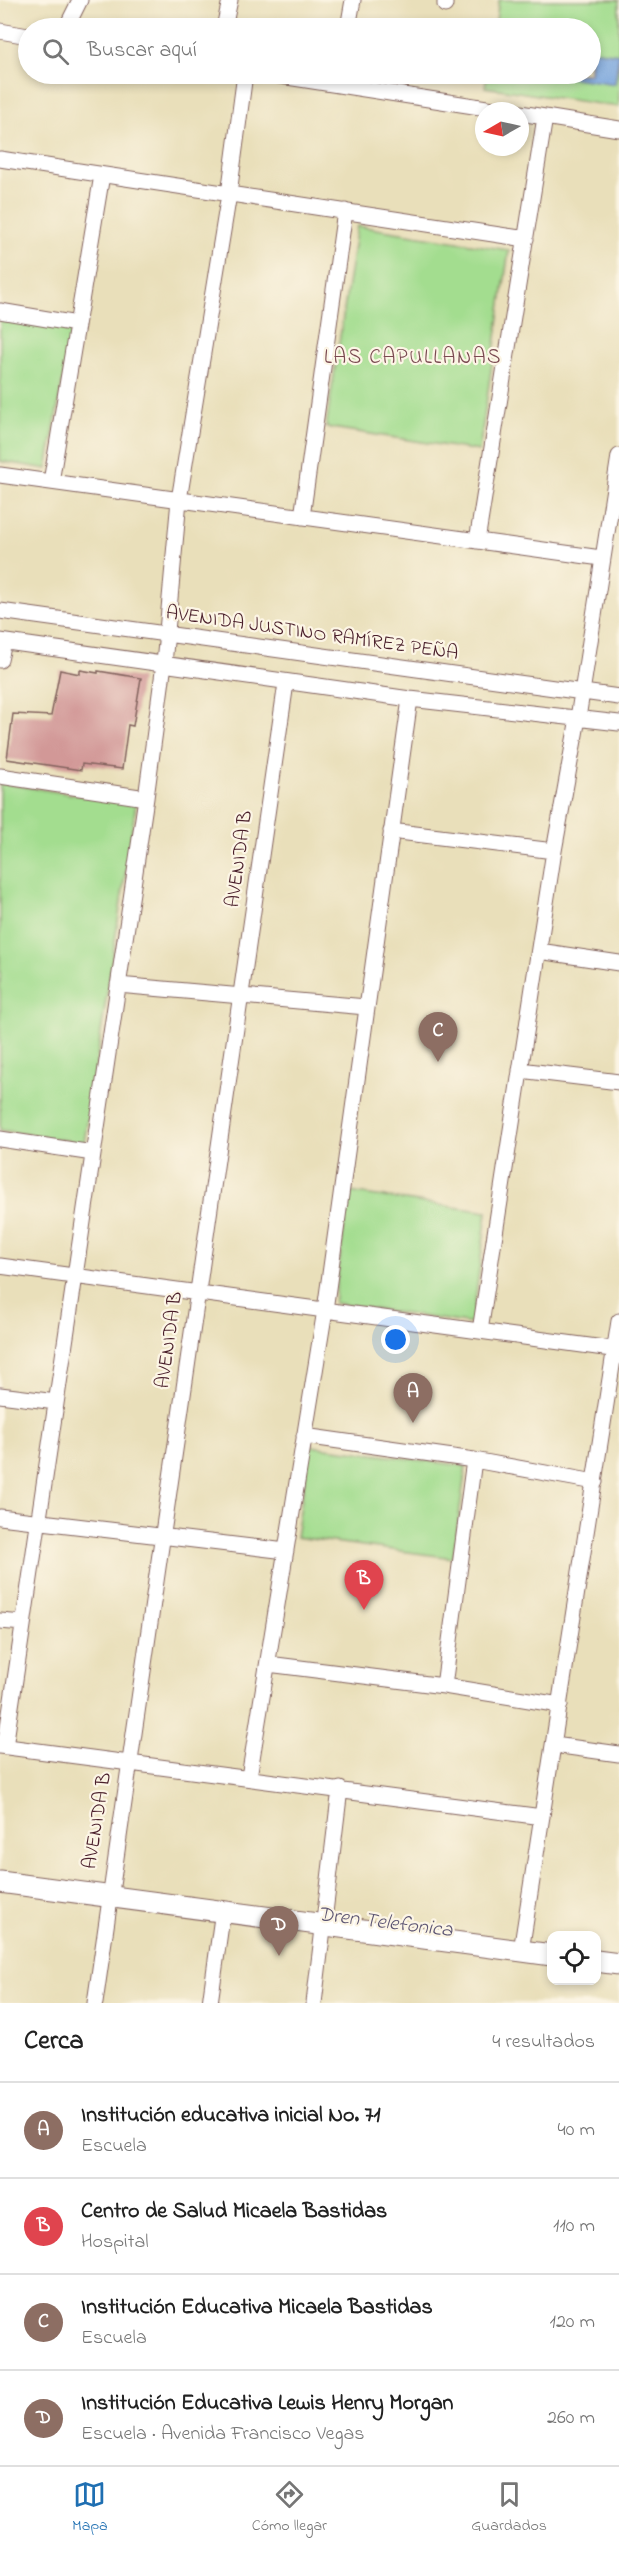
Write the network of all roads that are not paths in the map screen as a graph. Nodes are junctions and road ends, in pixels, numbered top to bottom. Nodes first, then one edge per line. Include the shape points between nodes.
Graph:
1 (80, 0) edge
2 (230, 0) edge
3 (353, 0) edge
4 (71, 18) edge
5 (226, 18) edge
6 (350, 18) edge
7 (0, 32) edge
8 (18, 35) edge
9 (244, 84) edge
10 (365, 84) edge
11 (475, 105) edge
12 (529, 114) edge
13 (545, 117) junction
14 (619, 129) edge
15 (0, 159) edge
16 (102, 175) junction
17 (229, 194) junction
18 (345, 211) junction
19 (526, 239) junction
20 (0, 311) edge
21 (77, 324) junction
22 (619, 456) edge
23 (617, 474) edge
24 (0, 475) edge
25 (51, 482) junction
26 (179, 500) junction
27 (302, 517) junction
28 (477, 541) junction
29 (601, 558) junction
30 (0, 611) edge
31 (166, 636) junction
32 (2, 642) edge
33 (0, 660) edge
34 (164, 664) junction
35 (286, 683) junction
36 (582, 693) junction
37 (619, 697) edge
38 (410, 699) junction
39 (578, 718) junction
40 (619, 723) edge
41 (0, 776) edge
42 (146, 798) junction
43 (391, 831) junction
44 (554, 851) junction
45 (538, 951) junction
46 (619, 963) edge
47 (118, 985) junction
48 (242, 994) junction
49 (366, 1007) junction
50 (520, 1070) junction
51 (619, 1082) edge
52 (0, 1139) edge
53 (93, 1153) junction
54 (0, 1266) edge
55 (74, 1276) junction
56 (198, 1293) junction
57 (325, 1310) junction
58 (619, 1321) edge
59 (480, 1331) junction
60 (617, 1350) edge
61 (0, 1395) edge
62 (56, 1402) junction
63 (304, 1436) junction
64 (474, 1460) junction
65 (595, 1482) junction
66 (0, 1517) edge
67 (38, 1523) junction
68 (162, 1538) junction
69 (286, 1551) junction
70 (0, 1621) edge
71 (23, 1623) junction
72 (268, 1664) junction
73 (444, 1686) junction
74 (560, 1704) junction
75 (554, 1745) junction
76 (2, 1746) edge
77 (619, 1754) edge
78 (128, 1763) junction
79 (249, 1778) junction
80 (340, 1789) junction
81 (542, 1817) junction
82 (0, 1882) edge
83 (108, 1896) junction
84 (223, 1910) junction
85 (324, 1924) junction
86 (521, 1951) junction
87 (547, 1954) edge
88 (601, 1962) edge
89 (619, 1964) edge
90 (94, 2003) edge
91 (210, 2003) edge
92 (314, 2003) edge

1 - 4 street
2 - 5 street
3 - 6 street
7 - 8 street
9 - 17 street
10 - 11 street
12 - 13 street
13 - 14 street
13 - 19 street
15 - 16 street
16 - 17 street
16 - 21 street
17 - 18 street
17 - 26 street
18 - 19 street
18 - 27 street
19 - 28 street
20 - 21 street
21 - 25 street
22 - 23 street
23 - 29 street
24 - 25 street
25 - 26 street
26 - 27 street
26 - 31 street
27 - 28 street
28 - 29 street
29 - 36 street
30 - 31 street, AVENIDA JUSTINO RAMÍREZ PEÑA
31 - 34 street
31 - 36 street, AVENIDA JUSTINO RAMÍREZ PEÑA
32 - 33 street
32 - 34 street
34 - 35 street
34 - 42 street
35 - 38 street
35 - 48 street, AVENIDA B
36 - 37 street, AVENIDA JUSTINO RAMÍREZ PEÑA
36 - 39 street
38 - 39 street
38 - 43 street
39 - 40 street
39 - 44 street
41 - 42 street
42 - 47 street
43 - 44 street
43 - 49 street
44 - 45 street
45 - 46 street
45 - 50 street
47 - 48 street
47 - 53 street
48 - 49 street
48 - 56 street, AVENIDA B
49 - 57 street
50 - 51 street
50 - 59 street
52 - 53 street
53 - 55 street
54 - 55 street
55 - 56 street
55 - 62 street
56 - 57 street
56 - 68 street, AVENIDA B
57 - 59 street
57 - 63 street
58 - 60 street
59 - 60 street
60 - 65 street
61 - 62 street
62 - 67 street
63 - 64 street
63 - 69 street
64 - 65 street
64 - 73 street
65 - 74 street
66 - 67 street
67 - 68 street
67 - 71 street
68 - 69 street
68 - 78 street, AVENIDA B
69 - 72 street
70 - 71 street
71 - 76 street
72 - 73 street
72 - 79 street
73 - 74 street
74 - 75 street
75 - 77 street
75 - 81 street
76 - 78 street
78 - 79 street
78 - 83 street, AVENIDA B
79 - 80 street
80 - 81 street
80 - 85 street
81 - 86 street
82 - 83 street
83 - 84 street
83 - 90 street, AVENIDA B
84 - 85 street
84 - 91 street
85 - 86 street
85 - 92 street
86 - 87 street
88 - 89 street

